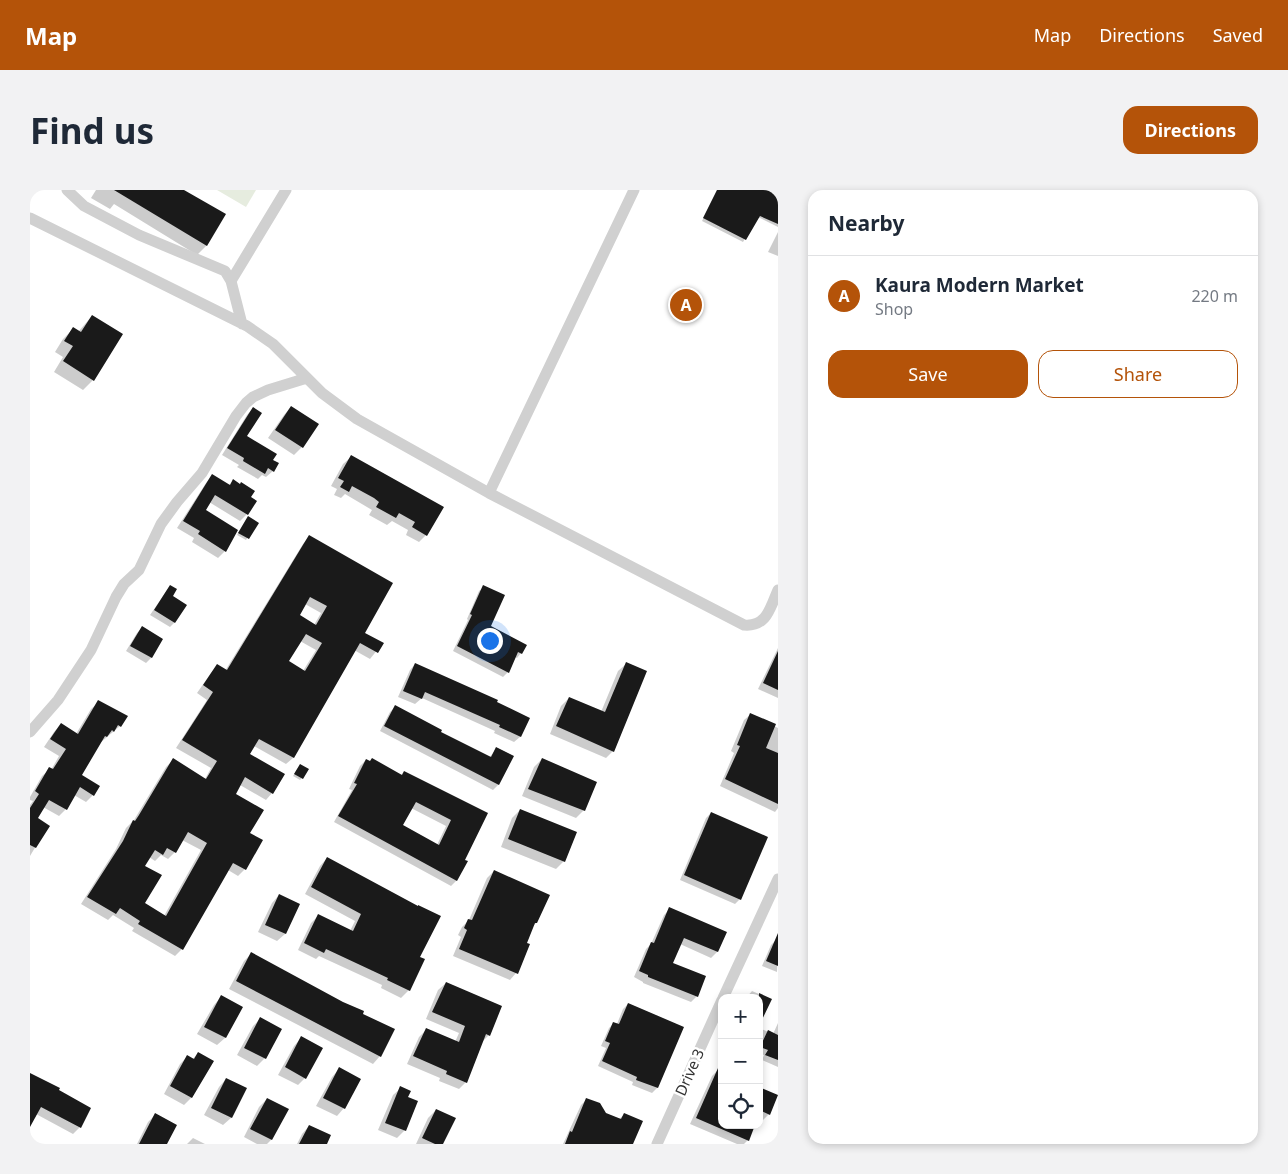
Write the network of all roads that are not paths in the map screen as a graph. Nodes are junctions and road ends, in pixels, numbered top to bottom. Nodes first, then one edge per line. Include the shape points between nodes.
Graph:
1 (67, 190) edge
2 (286, 190) edge
3 (634, 190) edge
4 (30, 218) edge
5 (231, 281) junction
6 (242, 324) junction
7 (307, 378) junction
8 (489, 494) junction
9 (778, 590) edge
10 (30, 732) edge
11 (778, 879) edge
12 (724, 994) edge
13 (718, 1008) edge
14 (657, 1144) edge

1 - 5 street via 84,206 139,235 225,271
2 - 5 street
3 - 8 street
4 - 6 street
5 - 6 street
6 - 7 street via 273,344
7 - 8 street via 357,419
7 - 10 street via 253,397 241,409 202,473 161,524 139,570 116,597 87,657 58,700
8 - 9 street via 744,625 763,621
11 - 12 street, Drive 3
13 - 14 street, Drive 3

